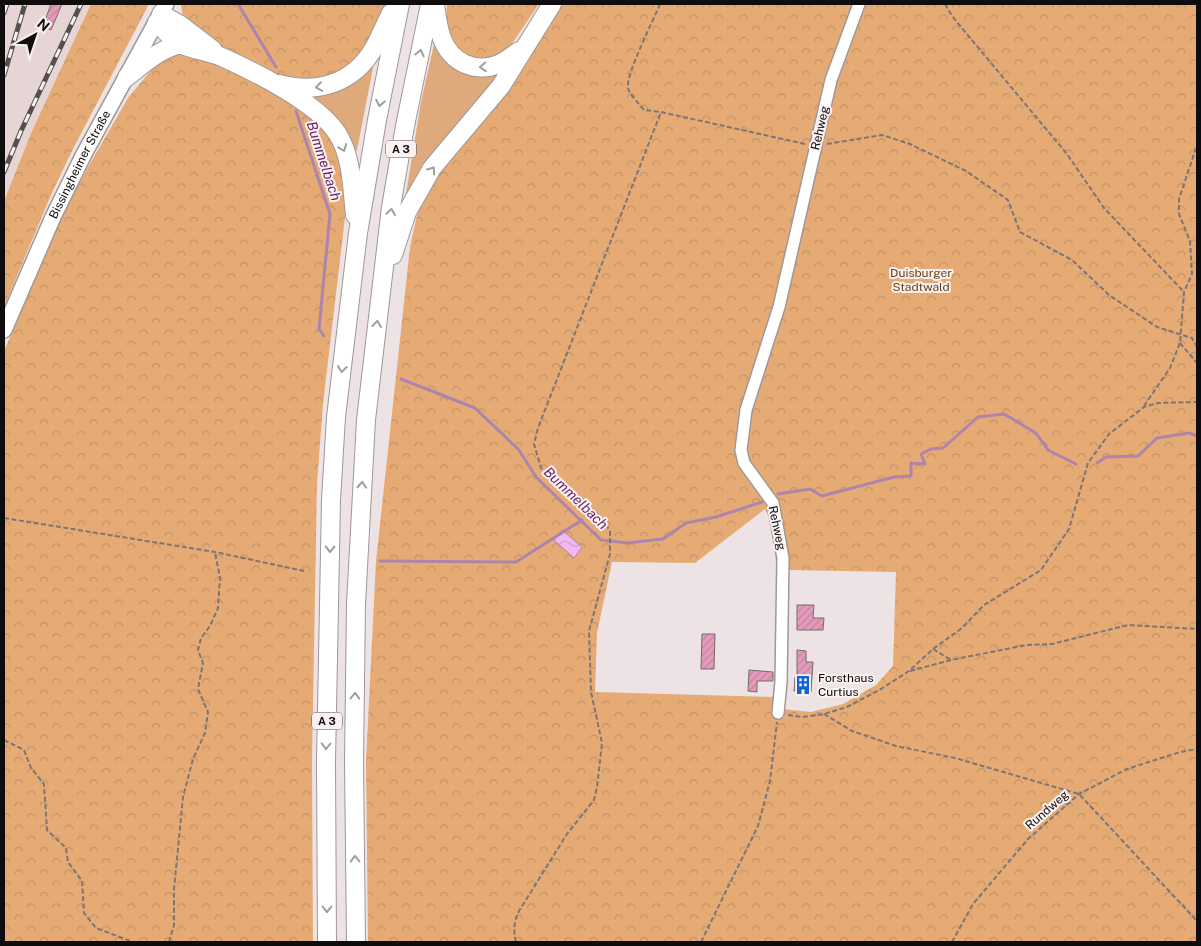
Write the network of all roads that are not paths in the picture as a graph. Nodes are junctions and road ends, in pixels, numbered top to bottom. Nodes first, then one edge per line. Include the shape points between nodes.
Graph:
1 (396, 4) edge
2 (400, 4) edge
3 (430, 4) edge
4 (435, 4) edge
5 (552, 4) edge
6 (859, 4) edge
7 (161, 13) edge
8 (181, 44) junction
9 (525, 46) junction
10 (221, 57) junction
11 (126, 77) junction
12 (269, 82) junction
13 (358, 233) junction
14 (380, 295) junction
15 (4, 330) edge
16 (778, 713) road end
17 (327, 942) edge
18 (356, 942) edge

1 -> 12 highway via 373,50 342,80 312,88 292,88
2 -> 13 highway, A 3
14 -> 3 highway, A 3 via 391,207
9 -> 4 highway via 500,64 488,68 475,68 457,60 447,50 438,30
5 - 9 highway
6 - 16 lane, Rehweg via 831,80 779,307 746,410 741,450 744,463 773,503 783,558
7 - 8 highway via 170,37
7 - 10 highway
7 - 11 main road, Bissingheimer Straße
8 - 10 highway
8 - 11 highway via 158,53
14 -> 9 highway via 407,212 418,192 432,168 501,86
10 - 12 highway
11 - 15 main road, Bissingheimer Straße via 53,217
12 -> 13 highway via 304,103 337,133 350,171
13 -> 17 highway, A 3 via 336,417 331,500 326,762
18 -> 14 highway, A 3 via 356,604 366,420

